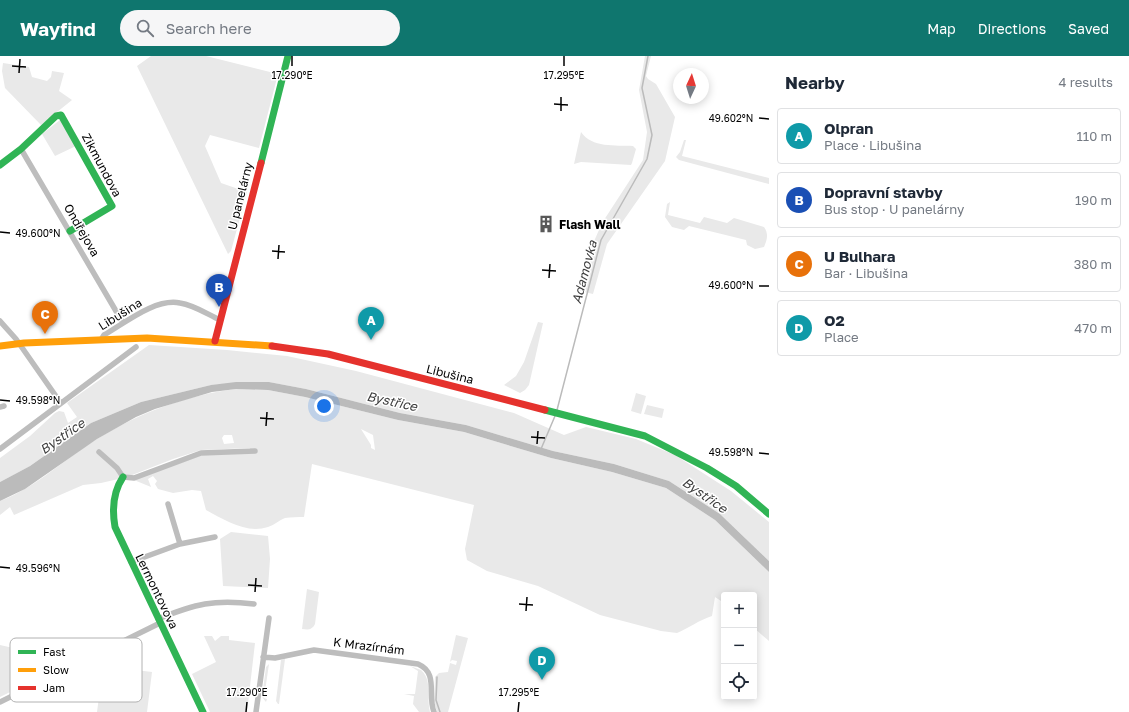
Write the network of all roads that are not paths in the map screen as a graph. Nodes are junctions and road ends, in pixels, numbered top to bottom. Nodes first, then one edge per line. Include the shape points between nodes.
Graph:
1 (288, 56) edge
2 (22, 149) junction
3 (0, 165) edge
4 (70, 231) junction
5 (220, 320) junction
6 (0, 321) edge
7 (123, 323) junction
8 (101, 340) junction
9 (215, 341) junction
10 (19, 344) junction
11 (0, 346) edge
12 (136, 347) dead end
13 (60, 402) junction
14 (0, 449) edge
15 (255, 451) dead end
16 (99, 452) dead end
17 (123, 477) junction
18 (168, 504) dead end
19 (769, 514) edge
20 (215, 538) dead end
21 (180, 544) junction
22 (131, 562) junction
23 (254, 604) dead end
24 (269, 618) dead end
25 (159, 621) junction
26 (126, 638) edge
27 (263, 658) junction
28 (10, 697) edge
29 (0, 702) edge
30 (203, 712) edge
31 (256, 712) edge
32 (434, 712) edge

1 - 5 street, U panelárny
2 - 3 street
2 - 4 street, Ondřejova
2 - 4 street, Zikmundova via 60,114 64,118 112,206
4 - 7 street, Ondřejova
5 - 7 street, Libušina via 189,305 172,302 142,311
5 - 9 street, U panelárny
6 - 10 street
7 - 8 street, Libušina via 102,336
8 - 9 street, Libušina via 147,338
8 - 10 street, Libušina
9 - 19 street, Libušina via 288,347 328,354 633,432 655,440 697,462 736,486
10 - 11 street, Libušina
10 - 13 street
12 - 13 street
13 - 14 street
15 - 17 street via 201,453 134,478
16 - 17 street
17 - 22 street, Lermontovova via 116,488 114,520
18 - 21 street
20 - 21 street
21 - 22 street
22 - 25 street, Lermontovova
23 - 25 street via 221,601 184,609
24 - 27 street
25 - 26 street
25 - 30 street, Lermontovova
27 - 31 street
27 - 32 street, K Mrazírnám via 314,650 418,664 431,677
28 - 29 street

